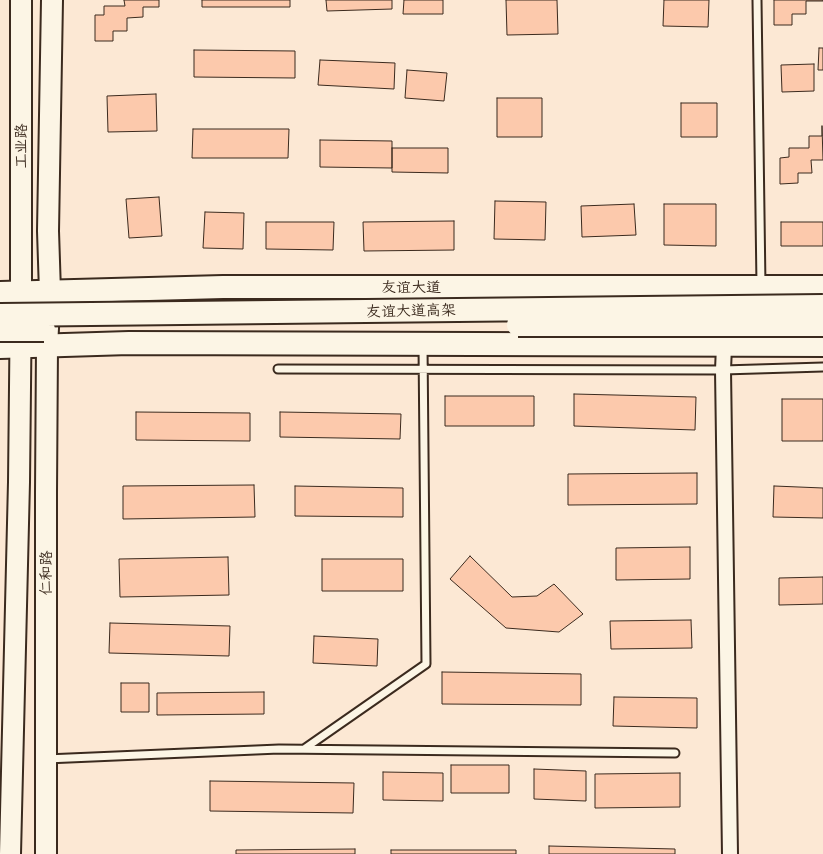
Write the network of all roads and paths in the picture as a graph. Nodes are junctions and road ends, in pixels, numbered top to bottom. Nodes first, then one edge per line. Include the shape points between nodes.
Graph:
1 (20, 0) edge
2 (52, 0) edge
3 (758, 0) edge
4 (823, 287) edge
5 (761, 288) junction
6 (11, 292) edge
7 (50, 292) junction
8 (823, 306) edge
9 (0, 315) edge
10 (823, 325) edge
11 (0, 330) edge
12 (423, 344) junction
13 (823, 345) edge
14 (47, 346) junction
15 (724, 346) junction
16 (10, 347) edge
17 (823, 367) edge
18 (278, 369) dead end
19 (423, 369) junction
20 (723, 370) junction
21 (303, 750) junction
22 (675, 753) dead end
23 (46, 759) junction
24 (10, 854) edge
25 (46, 854) edge
26 (730, 854) edge

1 - 6 main road, 工业路
2 - 7 main road, 工业路
3 - 5 lane
4 - 5 main road, 友谊大道
5 - 7 main road, 友谊大道 via 223,287
6 - 7 main road, 友谊大道
6 - 16 main road, 仁和路
7 - 14 main road, 仁和路
8 - 9 main road, 友谊大道高架, bridge
10 - 11 main road, 友谊大道高架, bridge
12 - 14 main road via 129,343
12 - 15 main road
12 - 19 lane
13 - 15 main road
14 - 16 main road
14 - 23 main road, 仁和路
15 - 20 street
16 - 24 main road, 仁和路 via 20,482
17 - 20 lane
18 - 19 lane
19 - 20 lane
19 - 21 lane via 426,664
20 - 26 street
21 - 22 lane
21 - 23 lane
23 - 25 main road, 仁和路

